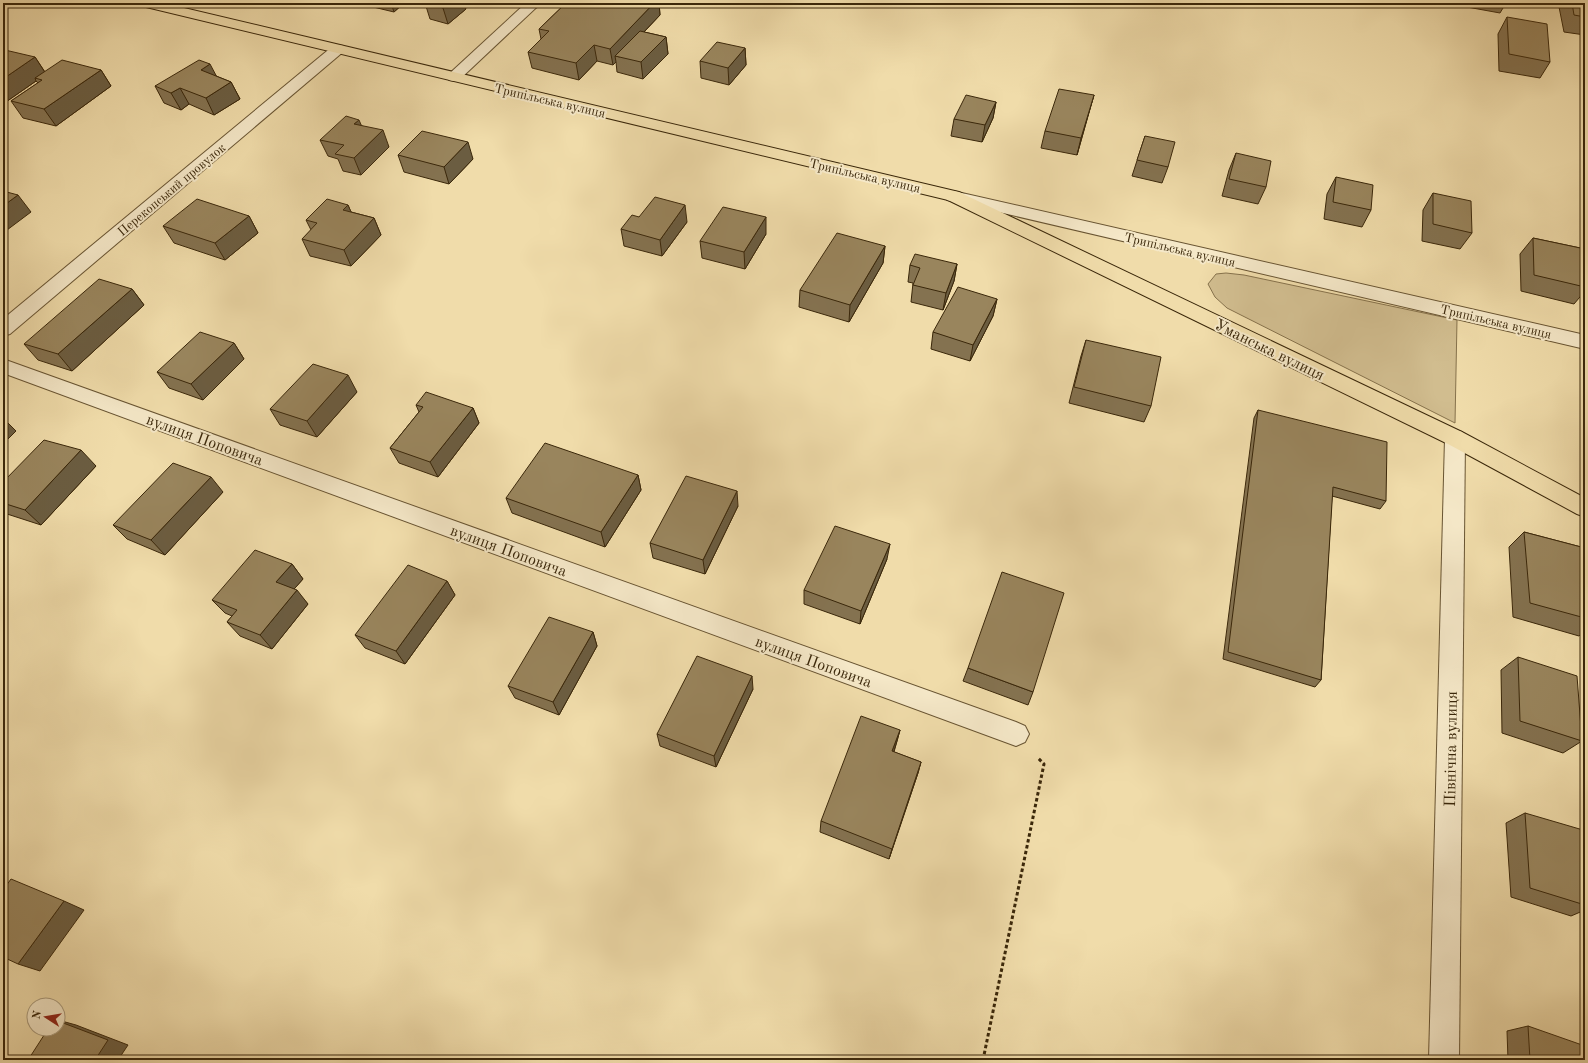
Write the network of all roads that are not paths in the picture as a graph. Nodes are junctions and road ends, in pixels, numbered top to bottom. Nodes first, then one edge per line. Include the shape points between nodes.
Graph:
1 (146, 3) edge
2 (534, 3) edge
3 (338, 49) junction
4 (454, 78) junction
5 (953, 196) junction
6 (3, 329) edge
7 (1585, 342) edge
8 (3, 366) edge
9 (1455, 438) junction
10 (1585, 508) edge
11 (1016, 734) road end
12 (1444, 1060) edge

1 - 3 main road, Трипільська вулиця
2 - 4 street
3 - 4 main road, Трипільська вулиця
3 - 6 street, Перекопський провулок
4 - 5 main road, Трипільська вулиця
5 - 7 street, Трипільська вулиця
5 - 9 main road, Уманська вулиця
8 - 11 street, вулиця Поповича
9 - 10 main road, Уманська вулиця
9 - 12 street, Північна вулиця

